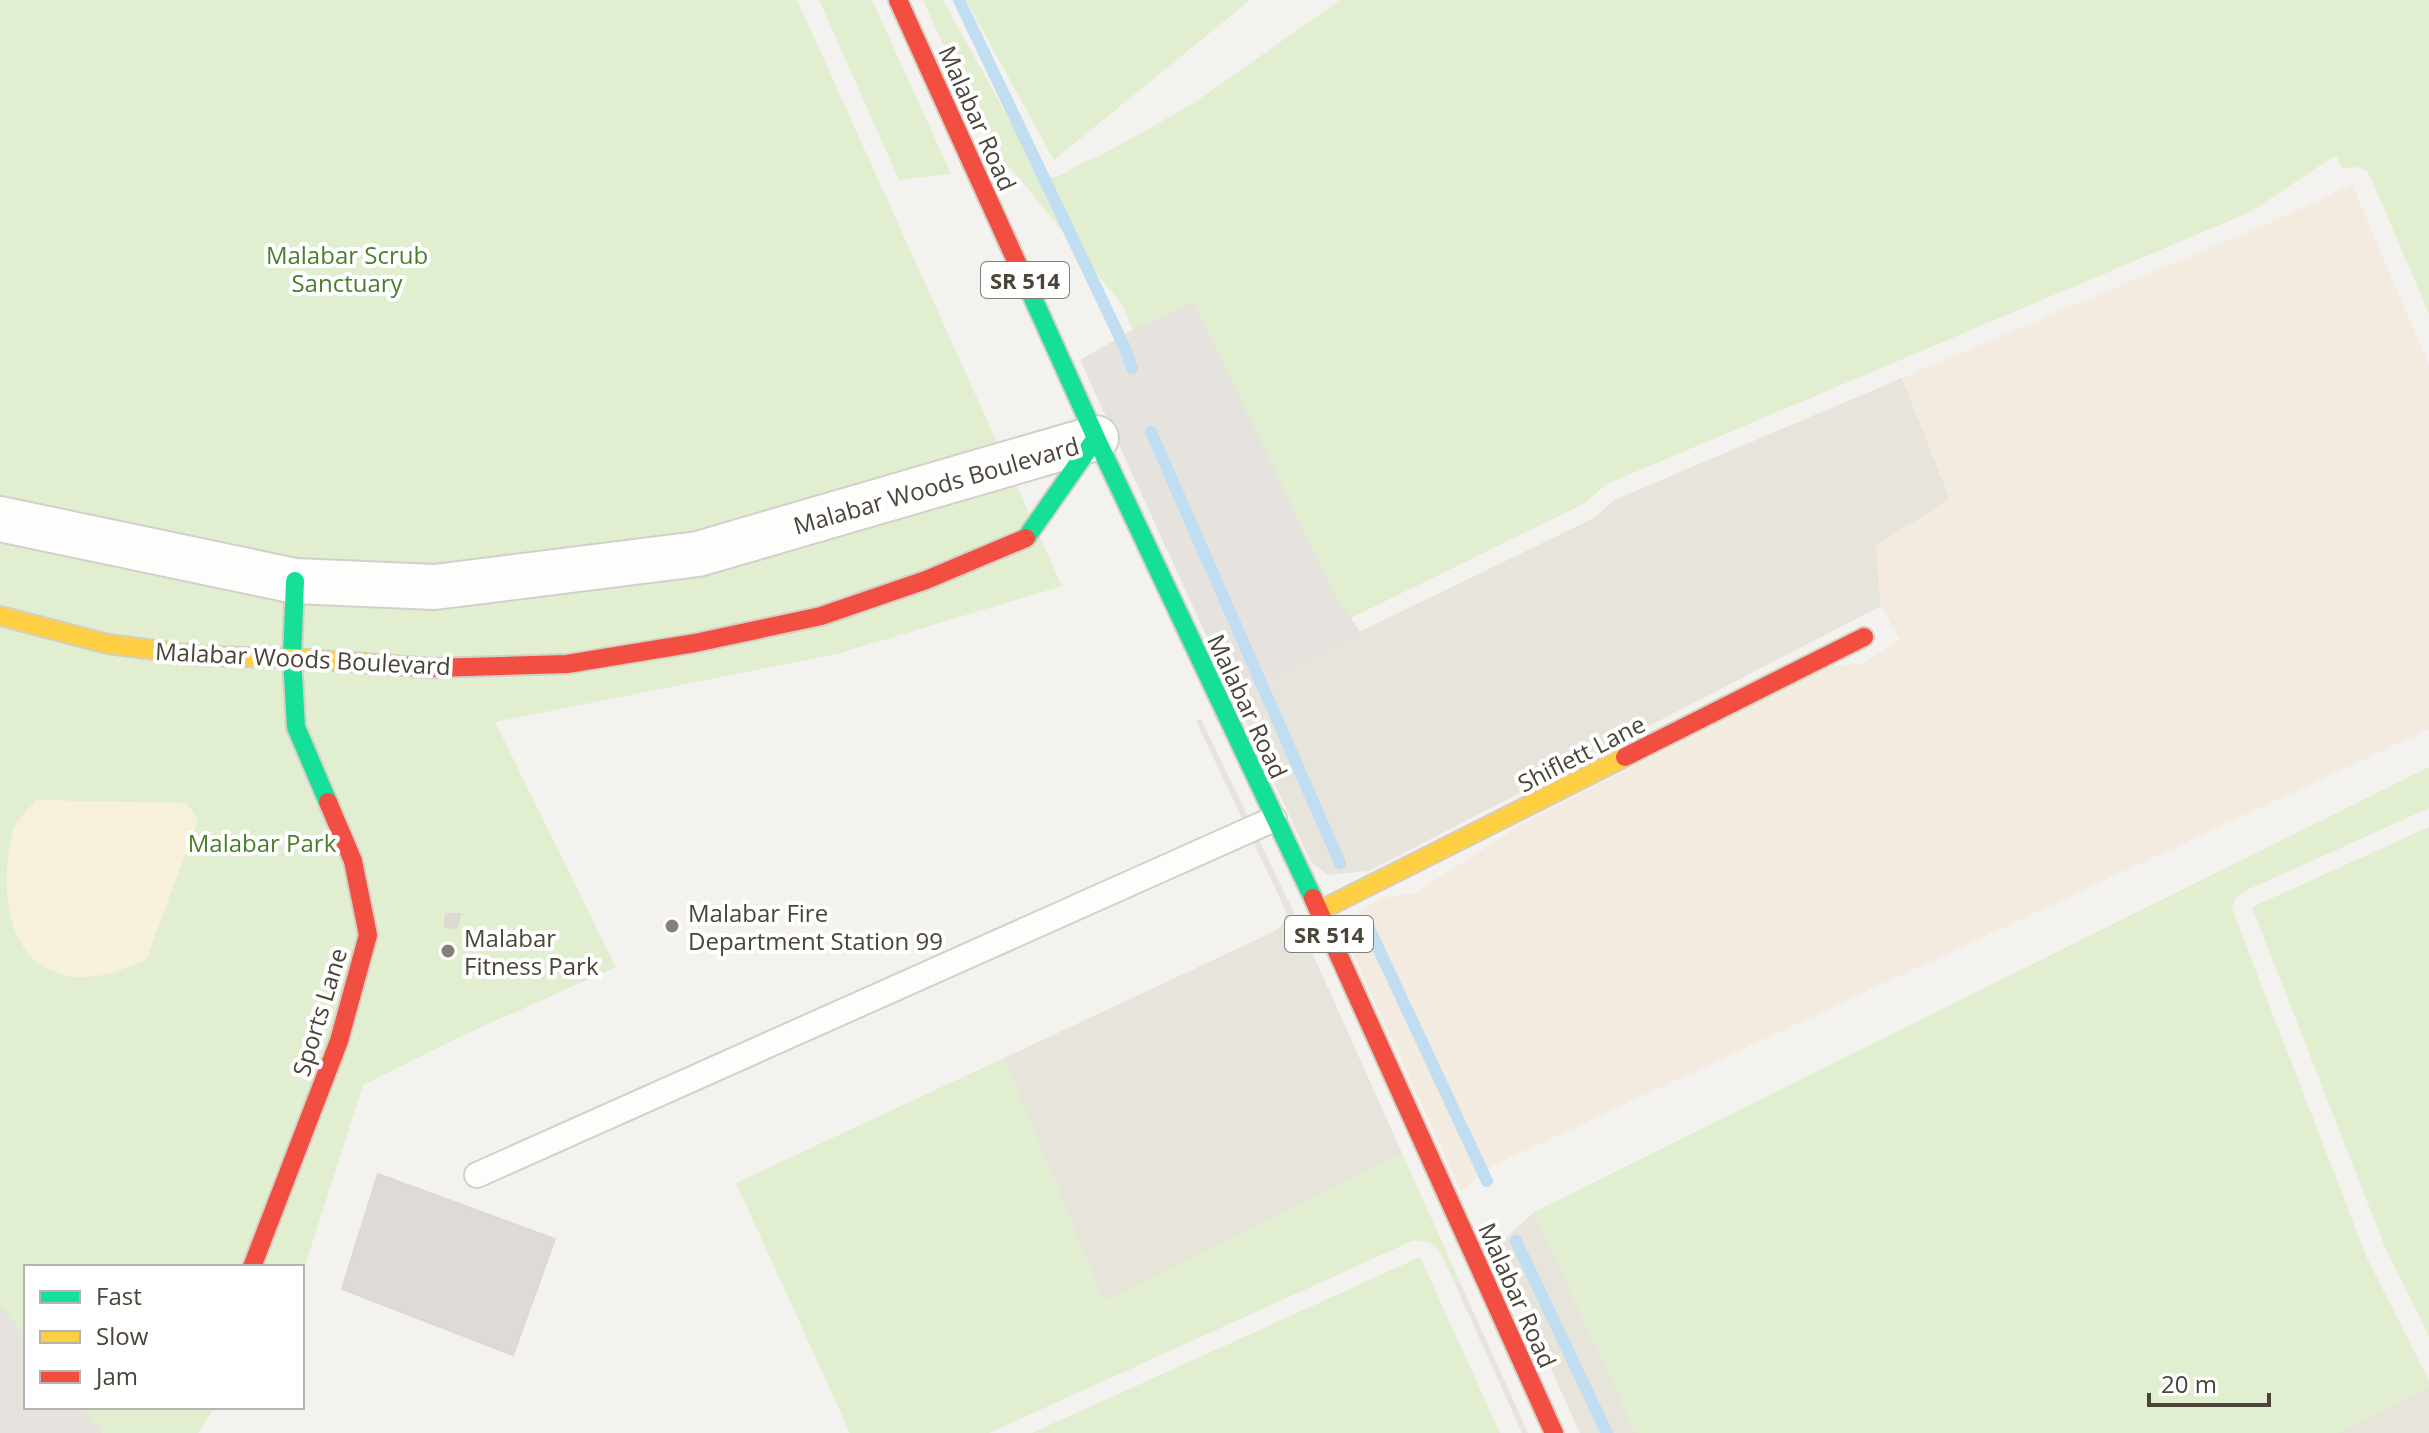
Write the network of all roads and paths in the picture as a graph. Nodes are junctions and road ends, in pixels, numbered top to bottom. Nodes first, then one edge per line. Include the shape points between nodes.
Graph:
1 (898, 0) edge
2 (1096, 438) junction
3 (0, 519) edge
4 (295, 581) junction
5 (0, 616) edge
6 (1864, 637) dead end
7 (292, 658) junction
8 (1274, 819) junction
9 (1319, 911) junction
10 (477, 1175) dead end
11 (253, 1265) edge
12 (1554, 1433) edge

1 - 2 street, Malabar Road / SR 514
2 - 4 street, Malabar Woods Boulevard via 698,554 435,587
2 - 7 street, Malabar Woods Boulevard via 1027,538 821,616 567,664 433,668
2 - 8 street, Malabar Road / SR 514
3 - 4 street, Malabar Woods Boulevard
4 - 7 street, Sports Lane
5 - 7 street, Malabar Woods Boulevard via 108,644 201,656
6 - 9 street, Shiflett Lane
7 - 11 street, Sports Lane via 296,727 353,861 368,935 339,1041
8 - 9 street, Malabar Road / SR 514
8 - 10 lane
9 - 12 street, Malabar Road / SR 514

